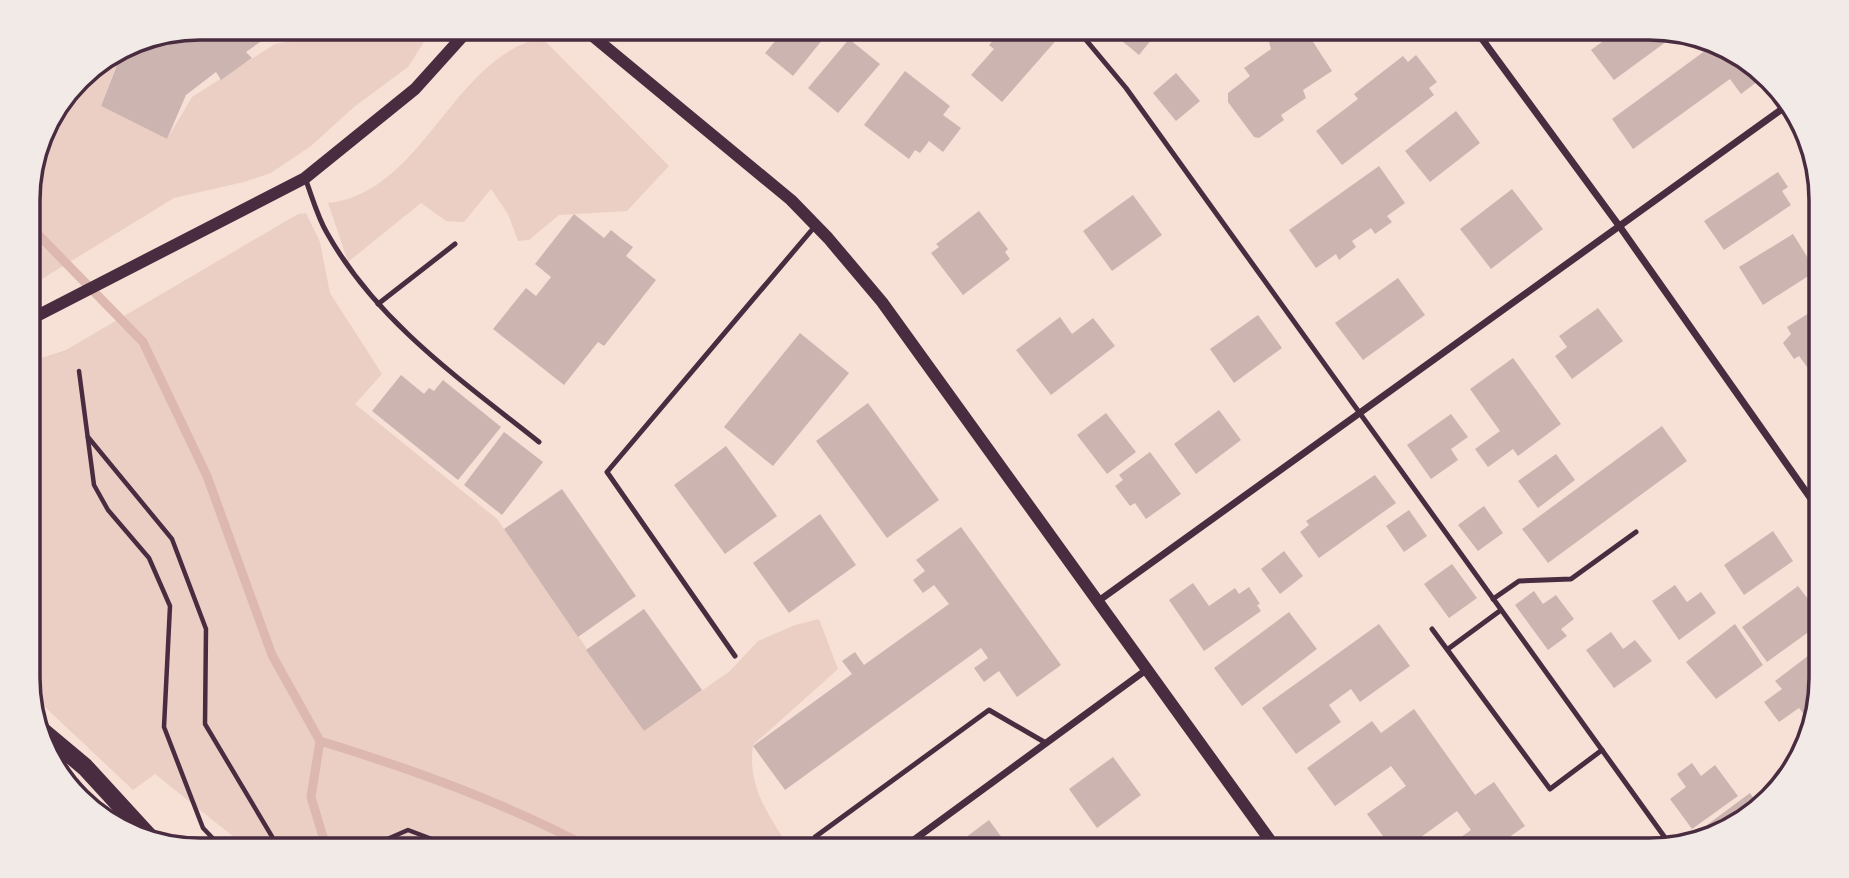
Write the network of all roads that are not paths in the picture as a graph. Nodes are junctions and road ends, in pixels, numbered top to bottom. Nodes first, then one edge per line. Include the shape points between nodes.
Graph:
1 (1086, 40) edge
2 (1483, 40) edge
3 (458, 41) edge
4 (599, 41) edge
5 (1781, 110) edge
6 (305, 178) junction
7 (816, 226) junction
8 (1620, 227) junction
9 (455, 244) dead end
10 (378, 304) junction
11 (41, 314) edge
12 (1359, 414) junction
13 (539, 442) dead end
14 (1809, 496) edge
15 (1636, 532) dead end
16 (1493, 599) junction
17 (1097, 603) junction
18 (1501, 610) junction
19 (1433, 629) dead end
20 (1447, 649) junction
21 (735, 656) dead end
22 (1146, 670) junction
23 (52, 740) edge
24 (1046, 743) junction
25 (1602, 751) junction
26 (138, 825) edge
27 (815, 837) dead end
28 (1268, 837) edge
29 (1664, 837) edge
30 (917, 838) edge

1 - 12 lane via 1126,88
2 - 8 street
3 - 6 street via 415,89
4 - 7 street via 747,162
5 - 8 street
6 - 10 lane via 327,232
6 - 11 street
7 - 17 street via 882,302
7 - 21 lane via 607,472
8 - 12 street
8 - 14 street
9 - 10 lane
10 - 13 lane via 413,342
12 - 16 lane
12 - 17 street
15 - 16 lane via 1571,579 1519,581
16 - 18 lane
17 - 22 street
18 - 20 lane
18 - 25 lane
19 - 20 lane
20 - 25 lane via 1550,789
22 - 24 street
22 - 28 street
23 - 26 main road via 85,767
24 - 27 lane via 989,710
24 - 30 street
25 - 29 lane

